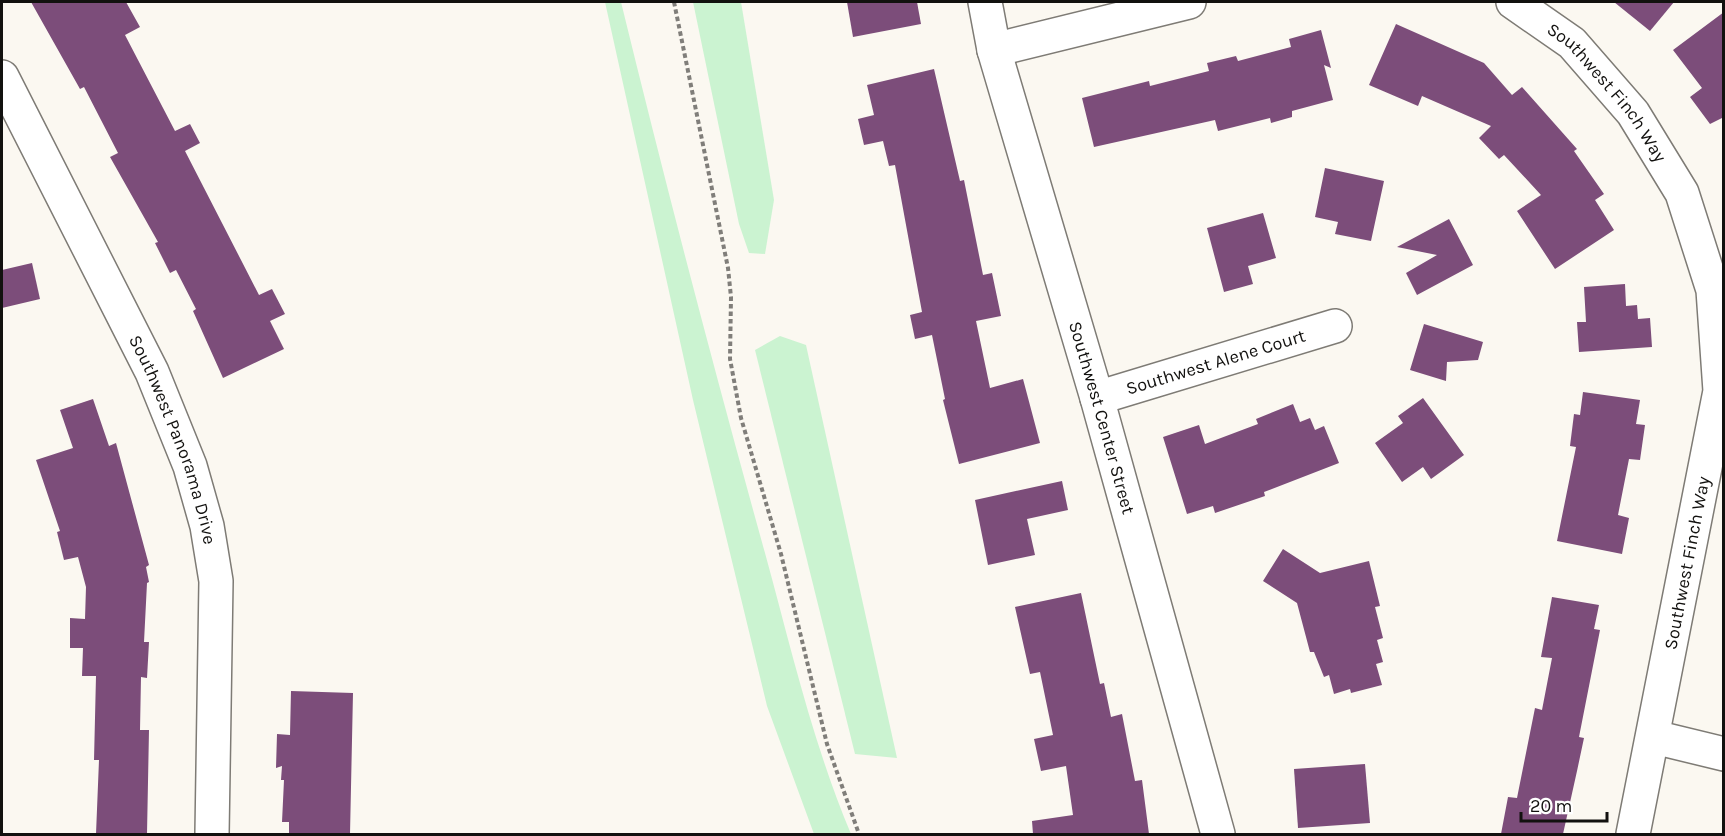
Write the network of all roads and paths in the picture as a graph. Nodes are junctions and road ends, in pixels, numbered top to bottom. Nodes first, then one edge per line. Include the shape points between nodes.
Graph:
1 (674, 2) edge
2 (985, 2) edge
3 (1189, 2) edge
4 (1513, 2) edge
5 (994, 50) junction
6 (2, 77) edge
7 (1335, 326) dead end
8 (1097, 398) junction
9 (1654, 736) junction
10 (1724, 754) edge
11 (212, 834) edge
12 (860, 834) edge
13 (1218, 834) edge
14 (1634, 834) edge

1 - 12 path via 728,267 730,359 741,418 781,554 827,744
2 - 5 street, Southwest Center Street
3 - 5 street
4 - 9 street, Southwest Finch Way via 1572,43 1633,113 1682,193 1713,290 1720,391
5 - 8 street, Southwest Center Street
6 - 11 street, Southwest Panorama Drive via 148,362 190,466 207,526 216,580
7 - 8 street, Southwest Alene Court
8 - 13 street, Southwest Center Street
9 - 10 street
9 - 14 street, Southwest Finch Way

